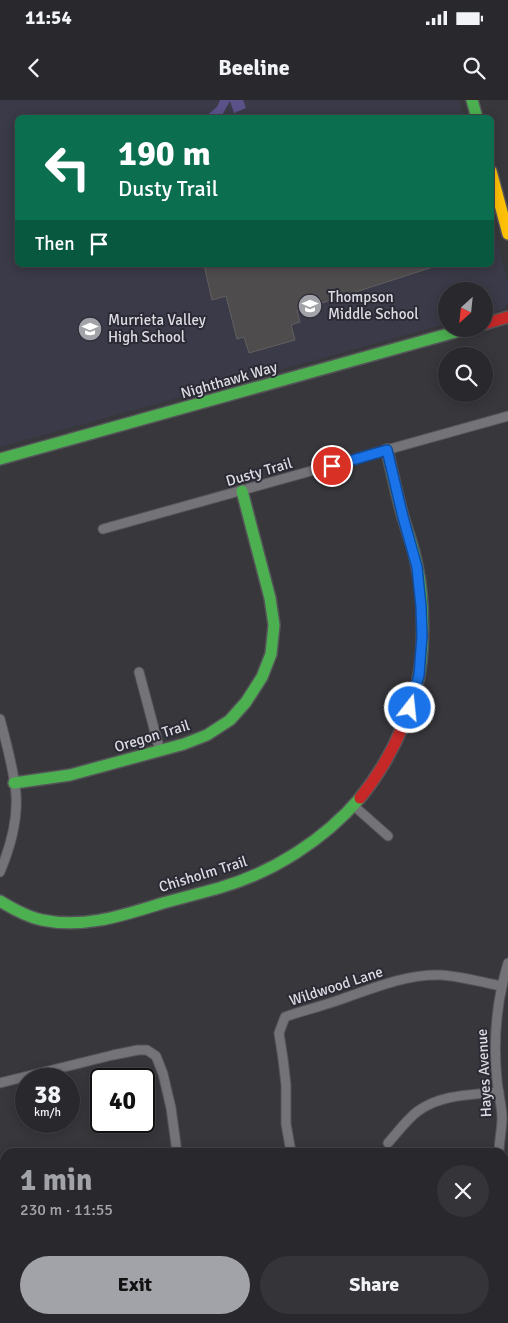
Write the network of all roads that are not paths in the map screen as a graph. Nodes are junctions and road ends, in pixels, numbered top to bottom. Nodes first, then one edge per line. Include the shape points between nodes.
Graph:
1 (472, 100) edge
2 (476, 115) edge
3 (494, 182) edge
4 (508, 234) edge
5 (508, 317) edge
6 (493, 321) edge
7 (438, 337) edge
8 (508, 416) edge
9 (387, 450) junction
10 (0, 459) edge
11 (242, 491) junction
12 (103, 529) dead end
13 (139, 672) dead end
14 (0, 718) edge
15 (160, 751) junction
16 (14, 783) junction
17 (353, 806) junction
18 (388, 836) dead end
19 (0, 872) edge
20 (0, 901) edge
21 (508, 963) edge
22 (501, 986) junction
23 (0, 1083) edge
24 (499, 1092) junction
25 (388, 1143) dead end
26 (177, 1148) edge
27 (290, 1148) edge
28 (500, 1148) edge

1 - 2 street
3 - 4 street
5 - 6 street
7 - 10 street, Nighthawk Way
8 - 9 street, Dusty Trail
9 - 11 street, Dusty Trail
9 - 17 street, Chisholm Trail via 417,567 422,636 419,675 410,708 394,744
11 - 12 street, Dusty Trail
11 - 15 street, Oregon Trail via 270,598 274,625 270,654 262,677 230,720 207,735
13 - 15 street
14 - 16 street
15 - 16 street, Oregon Trail via 70,774
16 - 19 street via 15,818 9,849
17 - 18 street
17 - 20 street, Chisholm Trail via 306,846 275,865 241,880 113,917 64,923 40,920
21 - 22 street, Hayes Avenue
22 - 24 street, Hayes Avenue via 495,1048
22 - 27 street, Wildwood Lane via 441,975 417,977 284,1017 279,1033
23 - 26 street via 147,1050 156,1056 163,1074
24 - 25 street via 457,1095 433,1103 418,1111
24 - 28 street, Hayes Avenue

